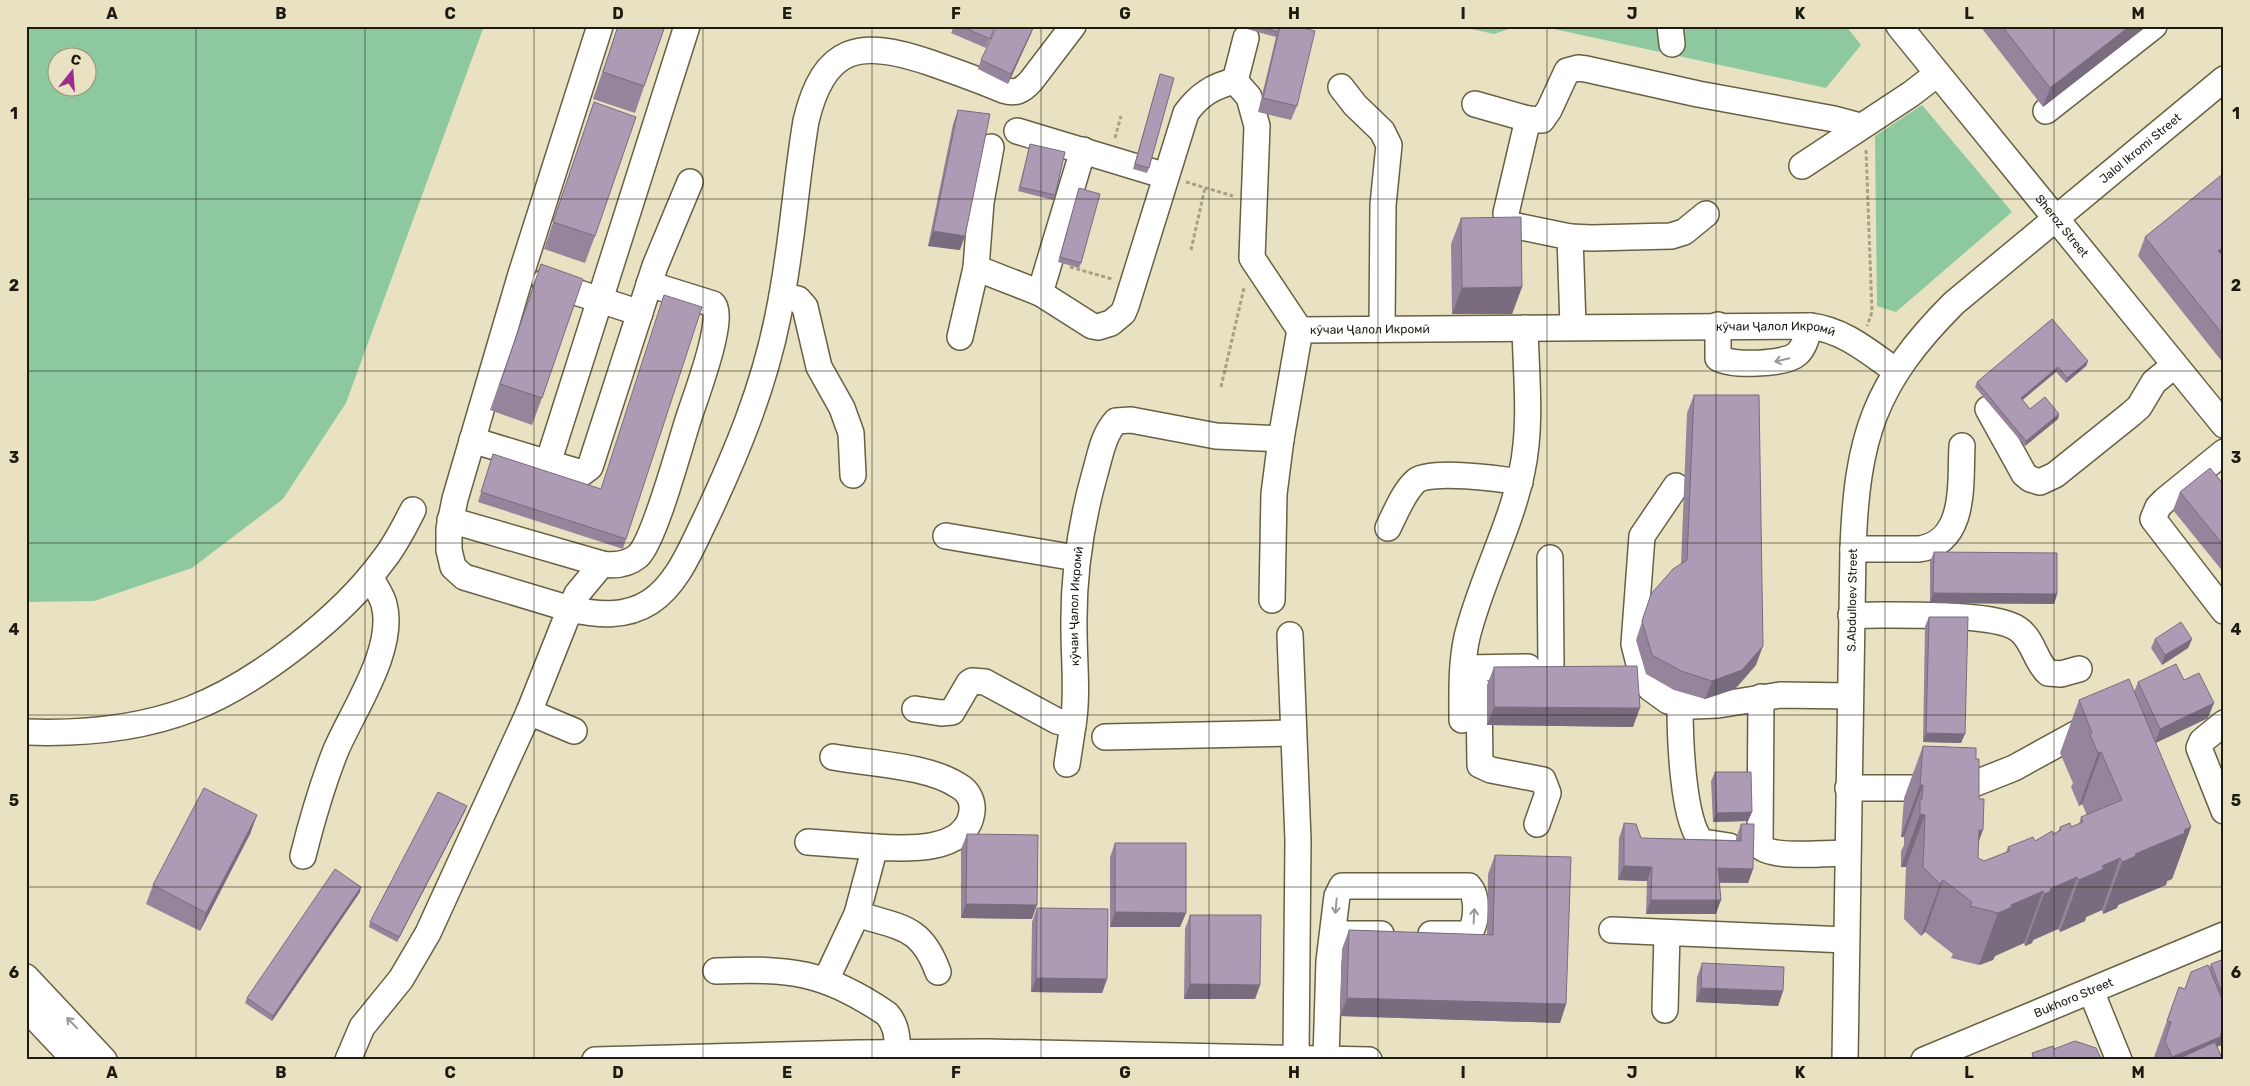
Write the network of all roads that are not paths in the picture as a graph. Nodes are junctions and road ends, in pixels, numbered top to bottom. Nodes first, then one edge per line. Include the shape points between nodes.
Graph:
1 (600, 26) edge
2 (687, 26) edge
3 (1073, 26) edge
4 (1898, 26) edge
5 (2154, 26) edge
6 (1246, 38) dead end
7 (1937, 74) junction
8 (1235, 80) junction
9 (2224, 80) edge
10 (1341, 87) dead end
11 (1475, 104) dead end
12 (2046, 111) dead end
13 (572, 114) junction
14 (1528, 119) junction
15 (598, 122) edge
16 (1860, 126) junction
17 (1018, 131) dead end
18 (991, 147) dead end
19 (1083, 150) junction
20 (1802, 166) dead end
21 (1166, 176) junction
22 (690, 182) dead end
23 (1706, 214) dead end
24 (2056, 218) junction
25 (1570, 237) junction
26 (976, 268) junction
27 (521, 274) junction
28 (649, 284) junction
29 (1040, 293) junction
30 (782, 296) junction
31 (599, 299) junction
32 (640, 312) junction
33 (1718, 325) junction
34 (1573, 326) junction
35 (1810, 326) junction
36 (1525, 328) junction
37 (1382, 329) junction
38 (1300, 330) junction
39 (960, 337) dead end
40 (2175, 365) junction
41 (1896, 371) junction
42 (1988, 409) dead end
43 (2224, 425) edge
44 (1281, 439) junction
45 (472, 440) junction
46 (1962, 446) dead end
47 (2224, 452) edge
48 (548, 463) junction
49 (853, 475) dead end
50 (1520, 482) junction
51 (1676, 486) dead end
52 (413, 510) dead end
53 (450, 520) junction
54 (1388, 528) dead end
55 (946, 536) dead end
56 (1853, 550) junction
57 (1076, 558) junction
58 (1550, 558) dead end
59 (602, 564) junction
60 (370, 578) junction
61 (1272, 600) dead end
62 (570, 609) junction
63 (2224, 611) edge
64 (1852, 615) junction
65 (1290, 635) dead end
66 (1551, 667) junction
67 (1578, 667) edge
68 (1471, 668) junction
69 (2079, 669) dead end
70 (1850, 696) junction
71 (1762, 697) junction
72 (1680, 705) junction
73 (914, 709) dead end
74 (529, 712) junction
75 (2112, 714) edge
76 (1462, 720) dead end
77 (2224, 723) edge
78 (1073, 725) junction
79 (574, 731) dead end
80 (26, 732) edge
81 (1292, 733) junction
82 (1105, 737) dead end
83 (833, 757) dead end
84 (1067, 764) dead end
85 (1848, 788) junction
86 (2224, 812) edge
87 (1538, 824) dead end
88 (808, 842) dead end
89 (1729, 846) edge
90 (875, 848) junction
91 (1847, 853) junction
92 (303, 856) dead end
93 (857, 914) junction
94 (1612, 930) dead end
95 (1668, 933) junction
96 (1334, 934) junction
97 (2224, 935) edge
98 (1846, 940) junction
99 (716, 971) dead end
100 (938, 972) dead end
101 (26, 977) edge
102 (826, 980) junction
103 (2091, 990) junction
104 (26, 1008) edge
105 (1666, 1010) dead end
106 (898, 1052) junction
107 (1117, 1057) edge
108 (1296, 1057) junction
109 (1326, 1058) junction
110 (75, 1060) edge
111 (104, 1060) edge
112 (348, 1060) edge
113 (595, 1060) edge
114 (1350, 1060) edge
115 (1368, 1060) edge
116 (1845, 1060) edge
117 (1924, 1060) edge
118 (2119, 1060) edge

1 - 13 street
2 - 31 street via 641,136
3 - 30 street via 1025,88 1016,92 886,51 863,50 838,60 818,84 810,107
4 - 7 street, Sheroz Street
5 - 12 street
6 - 8 street
7 - 16 street
7 - 24 street, Sheroz Street
8 - 21 street via 1210,90 1192,105 1182,124
8 - 38 street via 1250,98 1258,140 1252,258
9 - 24 street, Jalol Ikromi Street
10 - 37 street via 1382,131 1388,145 1383,206
11 - 14 street
13 - 15 street
13 - 27 street
14 - 16 street via 1542,120 1563,76 1567,71 1578,68
14 - 25 street via 1507,219 1512,225
16 - 20 street
17 - 19 street
18 - 26 street
19 - 21 street
19 - 29 street
21 - 29 street via 1123,313 1111,323 1098,327
22 - 28 street
23 - 25 street via 1684,232 1671,236
24 - 40 street, Sheroz Street
24 - 41 street, S.Abdulloev Street via 1954,303 1916,342
25 - 34 street
26 - 29 street
26 - 39 street
27 - 31 street
27 - 45 street
28 - 32 street
28 - 59 street via 713,304 716,319 706,363 649,538 630,561
30 - 49 street via 798,299 805,308 819,367 842,408 851,433
30 - 62 street via 765,369 746,428 699,533 673,578 649,602 626,612 602,615
31 - 32 street
31 - 48 street
32 - 48 street via 590,467 582,473
33 - 34 street, кӯчаи Ҷалол Икромӣ
33 - 35 street, кӯчаи Ҷалол Икромӣ
35 -> 33 street via 1797,355 1766,362 1718,358
34 - 36 street, кӯчаи Ҷалол Икромӣ
35 - 41 street, кӯчаи Ҷалол Икромӣ via 1832,330
36 - 37 street, кӯчаи Ҷалол Икромӣ
36 - 50 street via 1526,437
37 - 38 street, кӯчаи Ҷалол Икромӣ
38 - 44 street, кӯчаи Ҷалол Икромӣ
40 - 42 street via 2154,382 2130,414 2055,475 2040,482 2024,474
40 - 43 street, Sheroz Street
41 - 56 street, S.Abdulloev Street via 1876,410 1865,442 1856,491
44 - 57 street, кӯчаи Ҷалол Икромӣ via 1216,436 1132,420 1116,421 1102,451
44 - 61 street via 1272,521
45 - 48 street
45 - 53 street
46 - 56 street via 1957,510 1949,533 1940,542 1919,549
47 - 63 street via 2165,500 2153,519
50 - 54 street via 1472,476 1424,476 1413,483
50 - 68 street via 1472,622
51 - 72 street via 1642,536 1634,644 1640,668 1650,688
52 - 60 street via 392,548
53 - 59 street
53 - 62 street via 449,550 453,567 458,572 501,590
55 - 57 street
56 - 64 street, S.Abdulloev Street
57 - 78 street, кӯчаи Ҷалол Икромӣ via 1076,702
58 - 66 street
59 - 62 street via 577,594
60 - 80 street via 290,649 237,684 191,708 111,728 63,733
60 - 92 street via 384,604 383,643 329,769
62 - 74 street
64 - 69 street via 1997,620 2025,635 2048,673 2060,674
64 - 70 street, S.Abdulloev Street
65 - 81 street
66 - 67 street
66 - 68 street
68 - 76 street
68 - 87 street via 1480,765 1543,780 1548,793
70 - 71 street via 1780,694
70 - 85 street, S.Abdulloev Street
71 - 72 street via 1718,705
71 - 91 street via 1760,846 1777,853
72 - 89 street via 1681,753 1696,834 1703,842
73 - 78 street via 952,712 964,688 978,680 1004,690 1057,721
74 - 79 street
74 - 112 street via 428,933 401,979 362,1027
75 - 85 street via 2014,768 1976,783 1947,788
77 - 86 street via 2202,741 2199,748
78 - 84 street, кӯчаи Ҷалол Икромӣ
81 - 82 street
81 - 108 street via 1298,848
83 - 90 street via 935,775 960,786 971,799 972,815 958,836 921,848
85 - 91 street, S.Abdulloev Street
88 - 90 street
90 - 93 street
91 - 98 street, S.Abdulloev Street
93 - 100 street via 917,936 930,951
93 - 102 street
94 - 95 street
95 - 98 street
95 - 105 street
96 -> 96 street via 1465,934 1471,931 1474,919 1473,891 1469,886 1461,885 1342,886 1337,896
96 - 109 street via 1328,961
97 - 103 street, Bukhoro Street
98 - 116 street, S.Abdulloev Street
99 - 102 street via 781,969
111 -> 101 street
102 - 106 street via 887,1014 896,1029
103 - 117 street, Bukhoro Street
103 - 118 street
104 - 110 street
106 - 107 street
106 - 113 street
107 - 108 street
108 - 109 street
109 - 114 street
114 - 115 street

